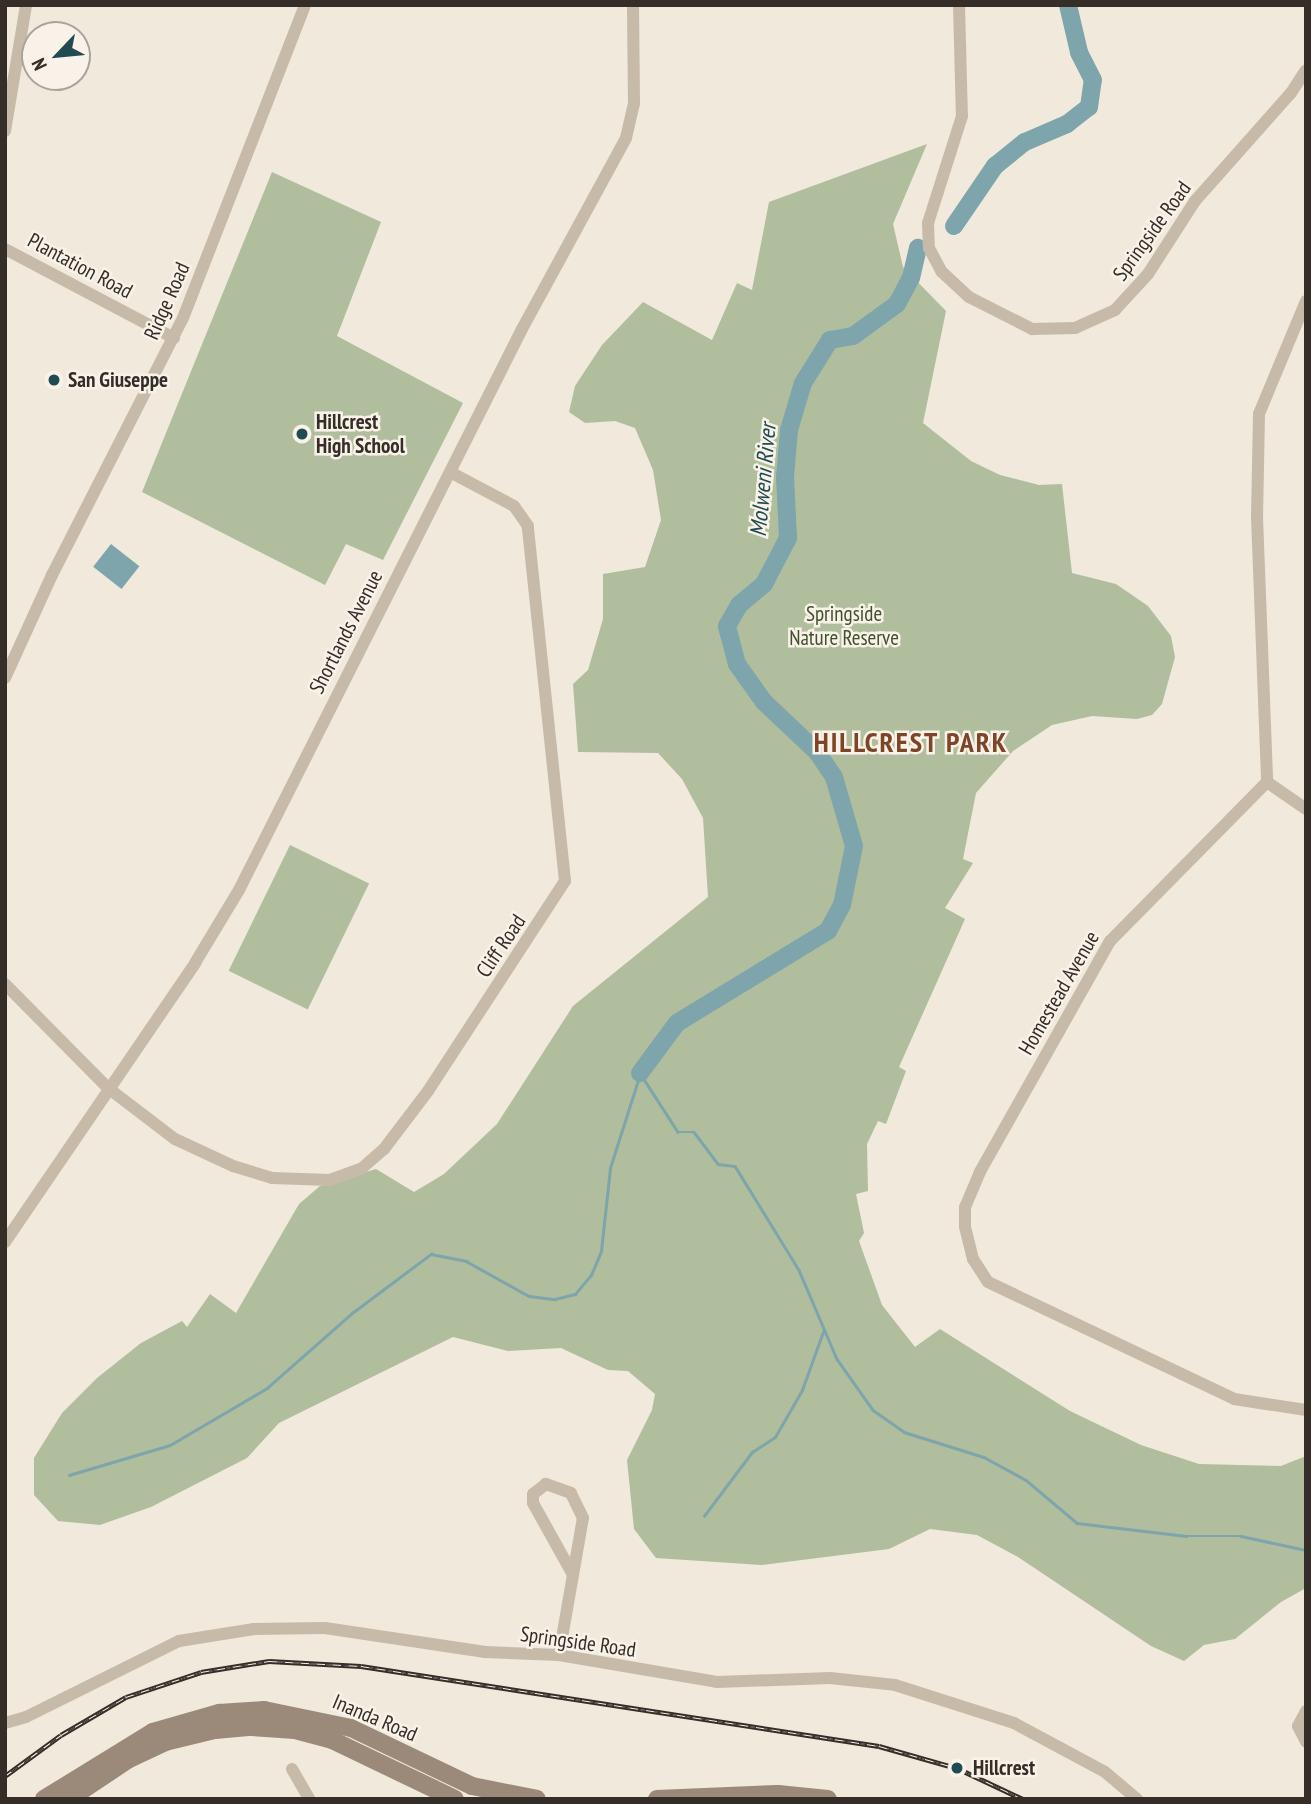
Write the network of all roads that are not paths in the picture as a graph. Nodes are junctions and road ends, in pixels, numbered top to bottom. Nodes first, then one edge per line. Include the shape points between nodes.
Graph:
1 (26, 5) edge
2 (305, 5) edge
3 (633, 5) edge
4 (959, 5) edge
5 (1306, 70) edge
6 (5, 131) edge
7 (5, 249) edge
8 (1306, 302) edge
9 (174, 338) junction
10 (450, 472) junction
11 (5, 678) edge
12 (1267, 782) junction
13 (1306, 809) edge
14 (5, 984) edge
15 (108, 1088) junction
16 (5, 1242) edge
17 (1306, 1410) edge
18 (573, 1575) junction
19 (559, 1655) junction
20 (1306, 1711) edge
21 (5, 1723) edge
22 (1306, 1742) edge
23 (292, 1769) dead end
24 (44, 1799) edge
25 (69, 1799) edge
26 (309, 1799) edge
27 (455, 1799) edge
28 (537, 1799) edge
29 (657, 1799) edge
30 (828, 1799) edge
31 (1137, 1799) edge

1 - 6 street
2 - 9 street, Ridge Road via 240,180
3 - 10 street, Shortlands Avenue via 634,103 626,138
4 - 5 street, Springside Road via 962,116 928,223 929,248 942,272 963,293 998,315 1032,328 1075,328 1115,310 1148,274 1195,201
7 - 9 street, Plantation Road
8 - 12 street via 1259,414 1257,530
9 - 11 street, Ridge Road via 47,584
10 - 15 street, Shortlands Avenue via 239,890 195,963
10 - 15 street, Cliff Road via 514,506 528,526 565,866 562,889 408,1119 384,1149 352,1173 330,1180 284,1179 233,1166 175,1139
12 - 13 street
12 - 17 street, Homestead Avenue via 1110,941 979,1172 965,1207 965,1227 973,1259 988,1282 1234,1399
14 - 15 street, Cliff Road
15 - 16 street, Shortlands Avenue
18 - 18 street via 533,1503 533,1494 546,1484 566,1488 582,1511
18 - 19 street
19 - 21 street, Springside Road via 485,1652 325,1628 254,1629 179,1641 26,1717
19 - 31 street, Springside Road via 717,1682 830,1678 920,1690 1044,1737 1105,1772
20 - 22 street via 1298,1726
23 - 26 street
24 - 28 main road, Inanda Road via 153,1732 208,1715 264,1710 351,1728 472,1786
25 - 27 main road, Inanda Road via 129,1759 165,1742 251,1727 295,1730 332,1740
29 - 30 main road via 778,1794

